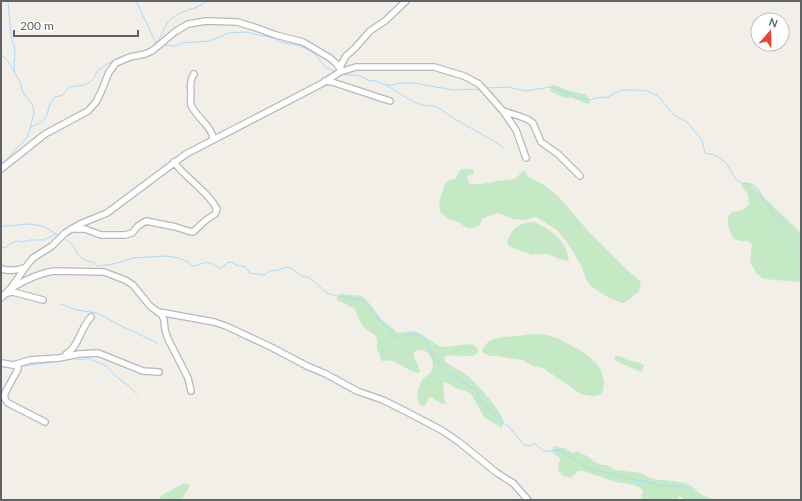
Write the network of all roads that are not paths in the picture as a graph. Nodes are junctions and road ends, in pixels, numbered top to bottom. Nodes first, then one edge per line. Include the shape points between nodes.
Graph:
1 (406, 1) edge
2 (340, 70) junction
3 (194, 74) dead end
4 (325, 81) junction
5 (390, 101) dead end
6 (504, 111) junction
7 (213, 140) junction
8 (526, 158) dead end
9 (174, 162) junction
10 (1, 169) edge
11 (580, 176) dead end
12 (71, 230) junction
13 (24, 268) junction
14 (1, 270) edge
15 (8, 291) junction
16 (1, 298) edge
17 (43, 300) dead end
18 (159, 312) junction
19 (91, 317) dead end
20 (59, 358) junction
21 (1, 363) edge
22 (13, 365) junction
23 (159, 372) dead end
24 (190, 391) dead end
25 (45, 422) dead end
26 (528, 500) edge

1 - 2 street via 370,31 346,56
2 - 4 street
2 - 6 street via 356,67 434,67 464,76 479,84
2 - 10 street via 330,58 304,42 237,22 206,21 188,24 152,51 116,63 109,72 96,102 88,111 44,134
3 - 7 street via 190,84 191,105 208,127
4 - 5 street
4 - 7 street
6 - 8 street via 516,130
6 - 11 street via 533,123 541,142 558,154
7 - 9 street
9 - 12 street via 107,212
9 - 12 street via 217,209 215,214 194,232 146,221 132,233 125,235 101,235 85,229
12 - 13 street via 33,258
13 - 14 street
13 - 15 street
15 - 16 street
15 - 17 street
15 - 18 street via 24,281 48,272 104,272 133,284
18 - 24 street via 162,314 168,339 188,378
18 - 26 street via 226,326 357,391 401,409 443,431 513,483
19 - 20 street via 71,351
20 - 22 street via 30,360
20 - 23 street via 98,353 143,371
21 - 22 street
22 - 25 street via 18,369 4,397 8,403

